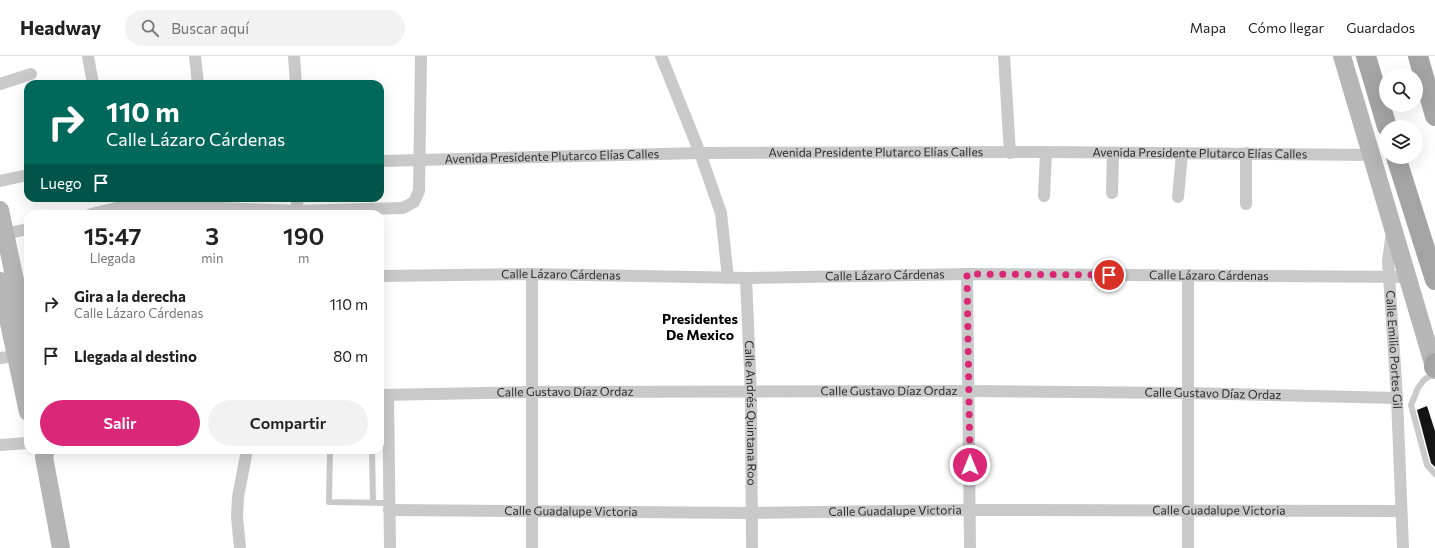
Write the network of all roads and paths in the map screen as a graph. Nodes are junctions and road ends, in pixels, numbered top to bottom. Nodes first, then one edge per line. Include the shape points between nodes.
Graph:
1 (88, 56) edge
2 (195, 56) edge
3 (294, 56) edge
4 (421, 56) edge
5 (661, 56) edge
6 (1004, 56) edge
7 (1342, 56) edge
8 (1366, 56) edge
9 (1419, 63) edge
10 (31, 74) dead end
11 (92, 80) edge
12 (198, 80) edge
13 (296, 80) edge
14 (0, 84) edge
15 (1435, 93) edge
16 (1435, 116) edge
17 (1385, 120) edge
18 (1046, 152) junction
19 (1114, 152) junction
20 (700, 153) junction
21 (1010, 153) junction
22 (1246, 153) junction
23 (1182, 154) junction
24 (1371, 155) junction
25 (420, 159) junction
26 (384, 161) edge
27 (1398, 164) edge
28 (24, 176) edge
29 (0, 181) edge
30 (1112, 193) dead end
31 (1044, 196) dead end
32 (1178, 197) dead end
33 (213, 202) edge
34 (1246, 204) dead end
35 (0, 210) edge
36 (108, 210) edge
37 (279, 210) edge
38 (349, 210) edge
39 (1392, 229) junction
40 (24, 230) edge
41 (3, 235) edge
42 (532, 274) junction
43 (967, 274) junction
44 (1188, 275) junction
45 (384, 276) edge
46 (1389, 277) junction
47 (728, 278) junction
48 (746, 278) junction
49 (1408, 278) junction
50 (1435, 280) edge
51 (0, 281) edge
52 (24, 325) edge
53 (8, 357) edge
54 (1435, 368) edge
55 (969, 391) junction
56 (532, 392) junction
57 (751, 393) junction
58 (1187, 393) junction
59 (384, 395) edge
60 (1397, 398) junction
61 (24, 401) edge
62 (24, 444) edge
63 (0, 446) edge
64 (43, 454) edge
65 (246, 454) edge
66 (330, 454) edge
67 (372, 454) edge
68 (1435, 474) edge
69 (373, 502) junction
70 (389, 507) junction
71 (532, 510) junction
72 (970, 510) junction
73 (1188, 511) junction
74 (1401, 511) junction
75 (751, 512) junction
76 (61, 548) edge
77 (240, 548) edge
78 (390, 548) edge
79 (532, 548) edge
80 (752, 548) edge
81 (970, 548) edge
82 (1188, 548) edge
83 (1403, 548) edge

1 - 11 street
2 - 12 street
3 - 13 street
4 - 25 street
5 - 20 street
6 - 21 street
7 - 24 street, Calle Emilio Portes Gil
8 - 17 main road
9 - 15 main road
9 - 16 main road
10 - 14 street
18 - 19 street, Avenida Presidente Plutarco Elías Calles
18 - 21 street, Avenida Presidente Plutarco Elías Calles
18 - 31 street
19 - 23 street, Avenida Presidente Plutarco Elías Calles
19 - 30 street
20 - 21 street, Avenida Presidente Plutarco Elías Calles
20 - 25 street, Avenida Presidente Plutarco Elías Calles
20 - 47 street via 721,212
22 - 23 street, Avenida Presidente Plutarco Elías Calles
22 - 24 street, Avenida Presidente Plutarco Elías Calles
22 - 34 street
23 - 32 street
24 - 39 street, Calle Emilio Portes Gil
25 - 26 street, Avenida Presidente Plutarco Elías Calles
25 - 38 street via 419,191 414,202 403,208
27 - 50 main road
28 - 29 street
33 - 36 street via 146,205
33 - 37 street
35 - 41 street
39 - 46 street, Calle Emilio Portes Gil
39 - 49 street
40 - 41 street
41 - 52 street
42 - 45 street, Calle Lázaro Cárdenas
42 - 47 street, Calle Lázaro Cárdenas
42 - 56 street
43 - 44 street, Calle Lázaro Cárdenas
43 - 48 street, Calle Lázaro Cárdenas
43 - 55 street
44 - 46 street, Calle Lázaro Cárdenas
44 - 58 street
46 - 49 street, Calle Lázaro Cárdenas
46 - 60 street, Calle Emilio Portes Gil
47 - 48 street, Calle Lázaro Cárdenas
48 - 57 street, Calle Andrés Quintana Roo
49 - 54 street
51 - 53 street
53 - 61 street
54 - 68 lane via 1418,388 1411,405 1427,465
55 - 57 street, Calle Gustavo Díaz Ordaz
55 - 58 street, Calle Gustavo Díaz Ordaz
55 - 72 street
56 - 57 street, Calle Gustavo Díaz Ordaz
56 - 59 street, Calle Gustavo Díaz Ordaz
56 - 71 street
57 - 75 street, Calle Andrés Quintana Roo
58 - 60 street, Calle Gustavo Díaz Ordaz
58 - 73 street
59 - 70 street
60 - 74 street, Calle Emilio Portes Gil
62 - 63 street
64 - 76 street
65 - 77 street via 238,497
66 - 69 lane via 330,502
67 - 69 lane
69 - 70 lane
70 - 71 street, Calle Guadalupe Victoria
70 - 78 street
71 - 75 street, Calle Guadalupe Victoria
71 - 79 street
72 - 73 street, Calle Guadalupe Victoria
72 - 75 street, Calle Guadalupe Victoria
72 - 81 street
73 - 74 street, Calle Guadalupe Victoria
73 - 82 street
74 - 83 street, Calle Emilio Portes Gil
75 - 80 street, Calle Andrés Quintana Roo

